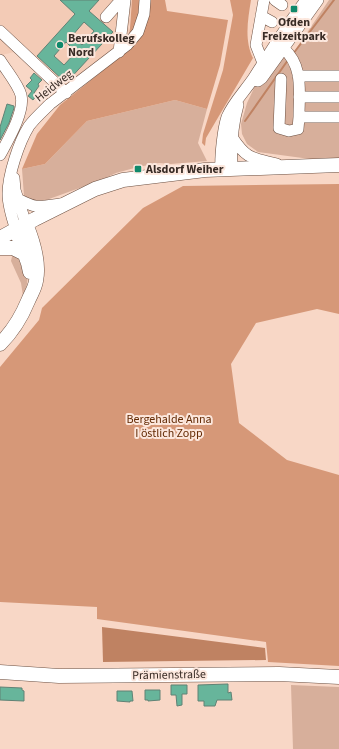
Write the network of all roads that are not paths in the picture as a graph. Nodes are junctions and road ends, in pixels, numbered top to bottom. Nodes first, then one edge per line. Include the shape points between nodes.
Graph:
1 (122, 0) edge
2 (125, 0) edge
3 (145, 0) edge
4 (264, 0) edge
5 (306, 0) edge
6 (318, 0) edge
7 (261, 16) junction
8 (106, 17) dead end
9 (272, 22) dead end
10 (0, 31) edge
11 (119, 52) junction
12 (288, 53) junction
13 (0, 60) edge
14 (263, 63) junction
15 (298, 76) junction
16 (339, 76) edge
17 (281, 79) dead end
18 (252, 80) junction
19 (66, 93) junction
20 (240, 97) junction
21 (299, 97) junction
22 (339, 97) edge
23 (299, 117) junction
24 (339, 117) edge
25 (232, 137) junction
26 (0, 155) edge
27 (14, 164) junction
28 (339, 165) edge
29 (288, 167) junction
30 (227, 169) junction
31 (18, 199) junction
32 (66, 203) junction
33 (21, 227) junction
34 (0, 238) edge
35 (0, 248) edge
36 (25, 254) junction
37 (28, 300) junction
38 (0, 344) edge
39 (0, 672) edge
40 (339, 677) edge

1 - 8 street
2 - 11 street
3 - 11 street, Heidweg via 144,14 138,32
4 - 7 street
5 - 14 street
6 - 12 street
7 - 9 street
7 - 14 street via 256,45
10 - 19 street
11 - 19 street, Heidweg
12 - 15 street via 298,68
12 - 18 street via 258,81
13 - 26 street via 20,94 22,104
14 - 18 street
15 - 16 street
15 - 21 street
17 - 23 street via 279,128 298,129
18 - 20 street
19 - 27 street, Heidweg via 39,114 29,127
20 - 25 street
20 - 30 street via 226,120 221,154
21 - 22 street
21 - 23 street
23 - 24 street
25 - 29 street via 249,157
25 - 30 street
27 - 31 street, Heidweg via 14,186
27 - 33 street, Heidweg via 8,194 11,215
28 - 29 main road
29 - 30 main road
30 - 32 main road via 123,180 95,189
31 - 32 street via 39,207
31 - 33 street, Heidweg
32 - 33 main road
33 - 34 main road
33 - 36 main road
33 - 37 main road via 34,250 37,271
35 - 36 main road via 13,248
36 - 37 main road via 30,272
37 - 38 main road via 19,321
39 - 40 main road, Prämienstraße via 59,676 279,674

